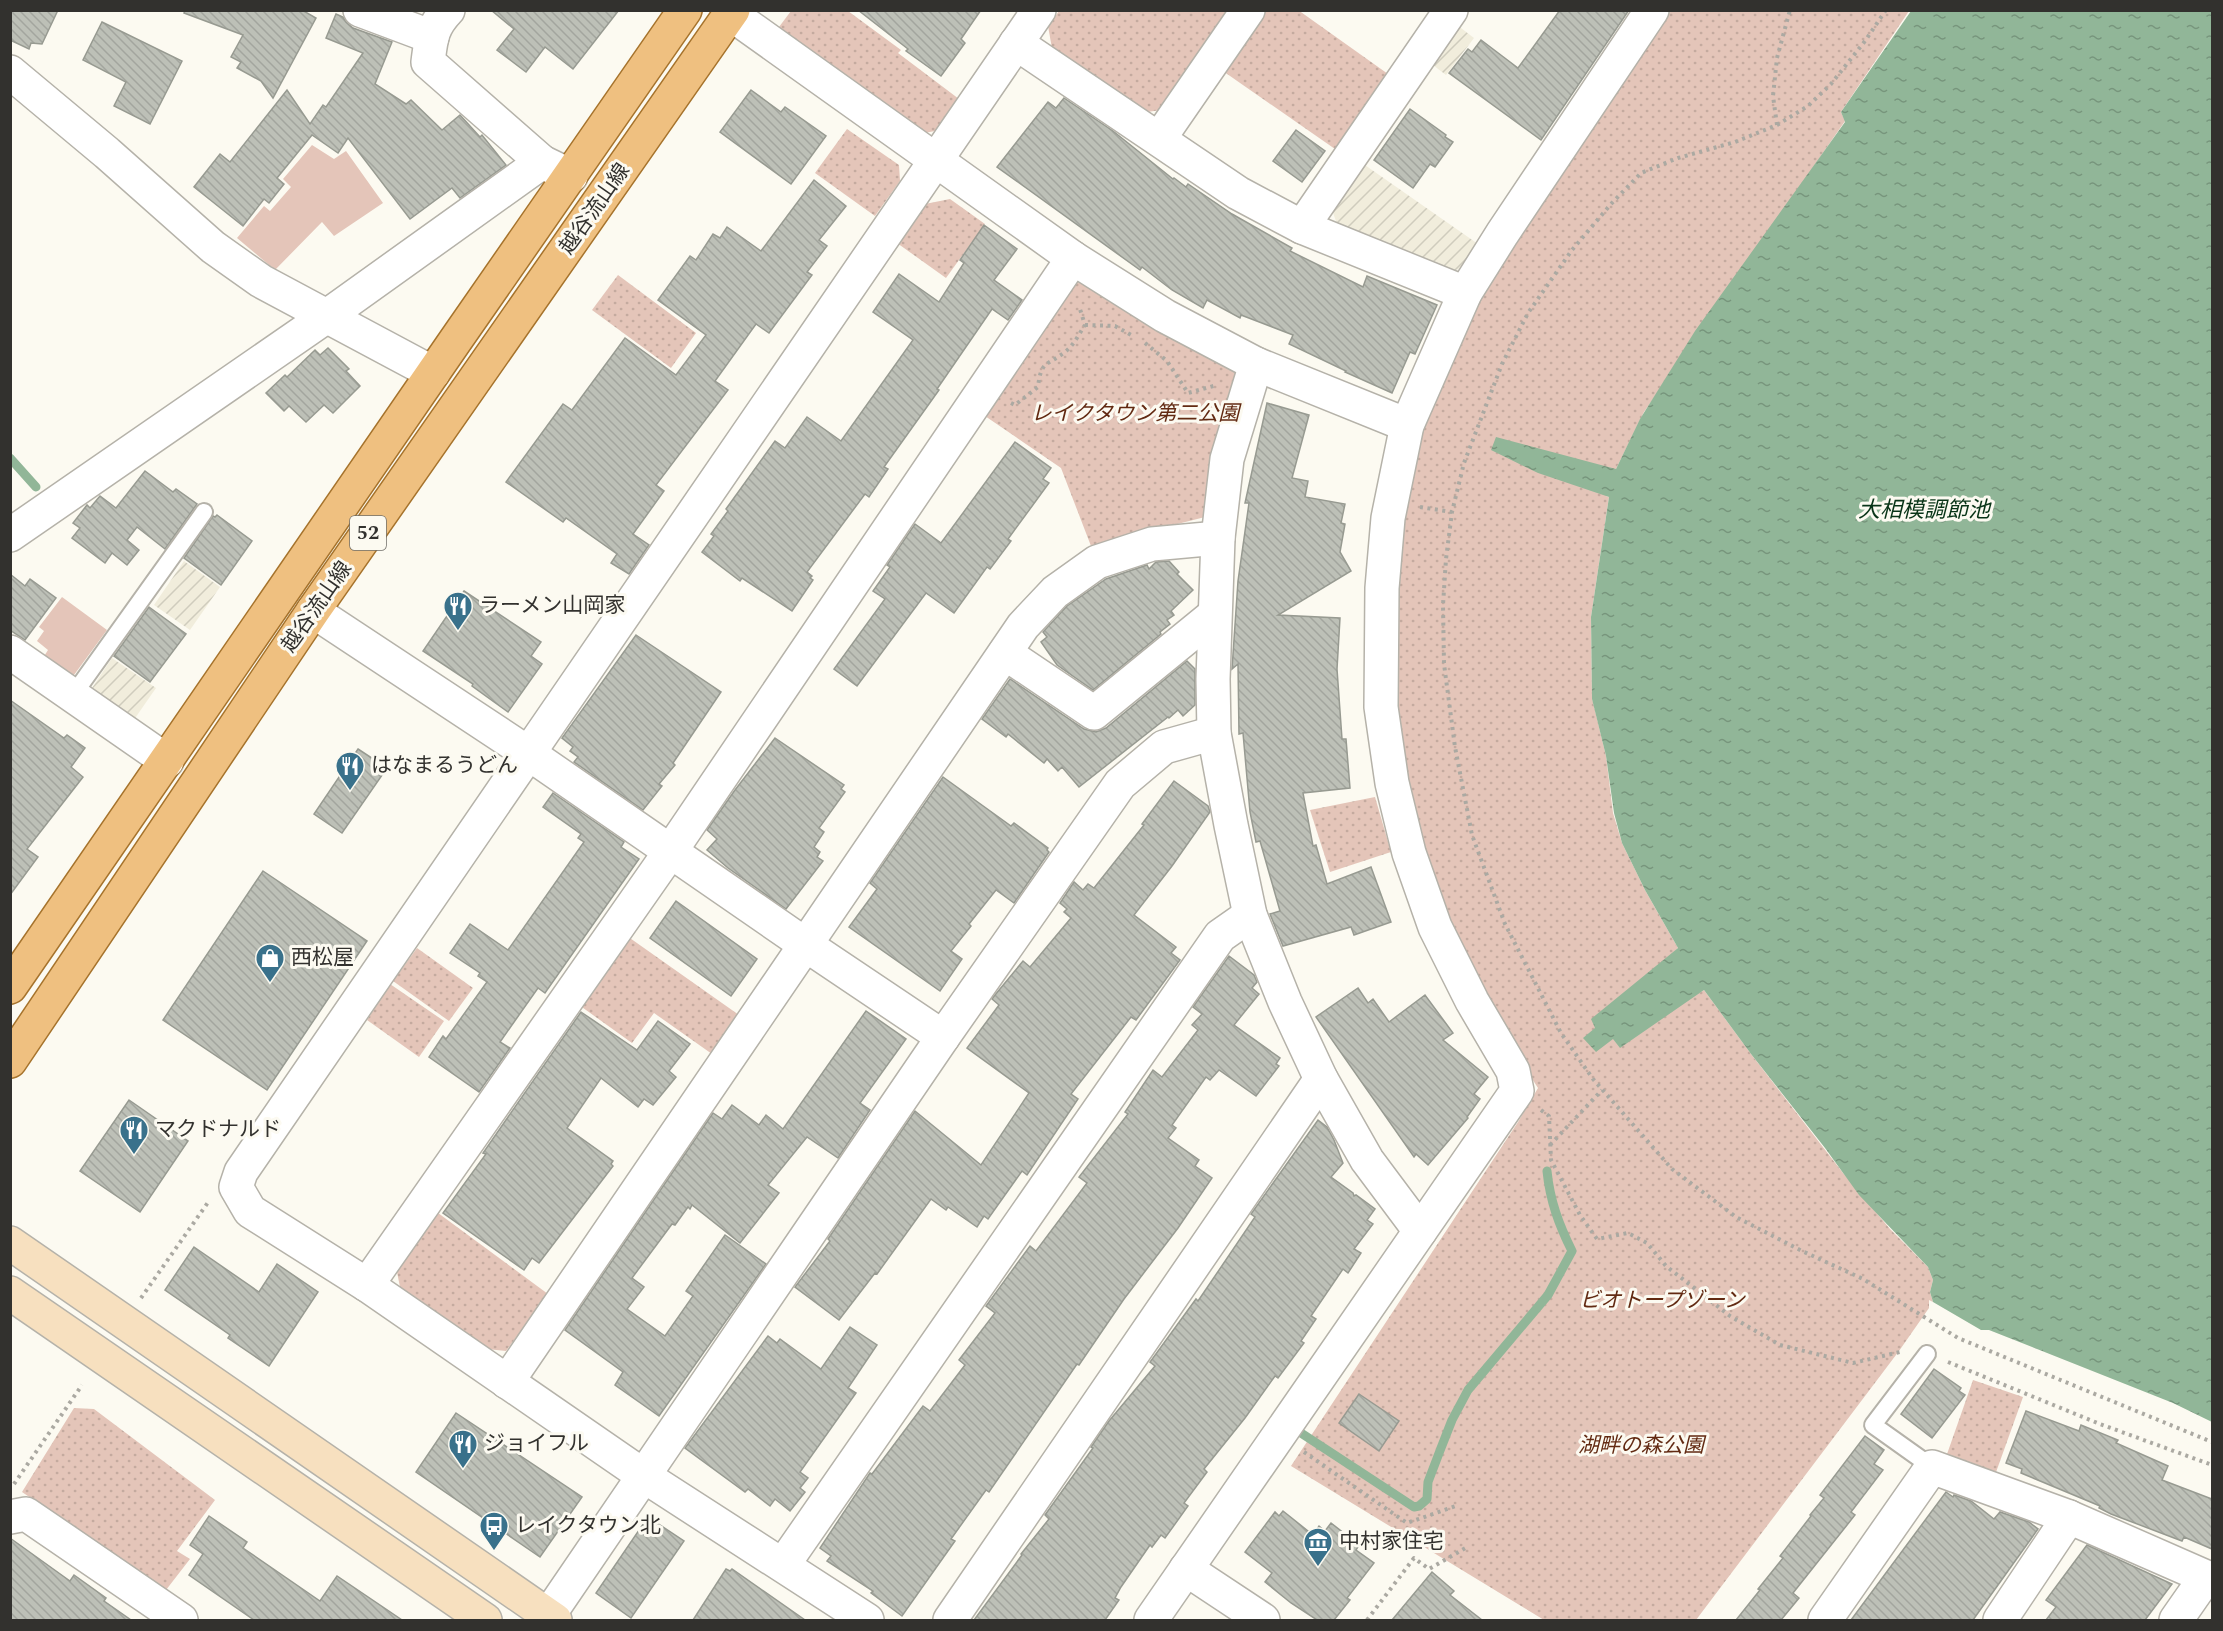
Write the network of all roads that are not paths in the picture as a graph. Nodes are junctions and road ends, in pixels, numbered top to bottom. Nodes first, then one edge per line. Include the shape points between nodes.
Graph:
1 (360, 10) edge
2 (685, 10) edge
3 (1039, 10) edge
4 (1248, 10) edge
5 (1451, 10) edge
6 (1652, 10) edge
7 (732, 12) edge
8 (440, 24) edge
9 (1016, 43) junction
10 (10, 72) edge
11 (1159, 139) junction
12 (935, 161) junction
13 (542, 162) junction
14 (570, 176) junction
15 (1302, 227) junction
16 (1073, 258) junction
17 (1465, 293) junction
18 (327, 316) junction
19 (1256, 364) junction
20 (433, 373) junction
21 (1407, 425) junction
22 (204, 512) dead end
23 (10, 535) edge
24 (1218, 538) junction
25 (313, 611) junction
26 (1214, 615) junction
27 (10, 652) edge
28 (1005, 653) junction
29 (73, 695) junction
30 (1214, 733) junction
31 (528, 753) junction
32 (167, 761) junction
33 (670, 852) junction
34 (1251, 915) junction
35 (806, 945) junction
36 (10, 987) edge
37 (943, 1037) junction
38 (10, 1061) edge
39 (1321, 1079) junction
40 (1420, 1231) junction
41 (10, 1243) edge
42 (367, 1285) junction
43 (10, 1293) edge
44 (1927, 1354) road end
45 (507, 1382) junction
46 (1932, 1467) junction
47 (644, 1476) junction
48 (12, 1517) edge
49 (2069, 1517) junction
50 (783, 1565) junction
51 (1186, 1569) junction
52 (142, 1609) edge
53 (552, 1618) edge
54 (181, 1620) edge
55 (485, 1620) edge
56 (867, 1620) edge
57 (950, 1620) edge
58 (1151, 1620) edge
59 (1263, 1620) edge
60 (1824, 1620) edge
61 (2000, 1620) edge
62 (2176, 1620) edge

1 - 8 street
2 - 14 main road, 越谷流山線 / 52
3 - 9 street
4 - 11 street
5 - 15 street
6 - 17 street
7 - 12 street
7 - 25 main road, 越谷流山線 / 52
8 - 13 street via 428,62
9 - 11 street
9 - 12 street
10 - 18 street via 213,247 261,281
11 - 15 street via 1238,193
12 - 16 street
12 - 31 street
13 - 14 street
13 - 18 street
14 - 20 main road, 越谷流山線 / 52
15 - 17 street
16 - 19 street via 1165,316
16 - 33 street
17 - 21 street
18 - 20 street
18 - 23 street
19 - 21 street
19 - 24 street via 1227,459
20 - 32 main road, 越谷流山線 / 52
21 - 40 street via 1388,518 1382,588 1381,707 1392,783 1409,853 1435,927 1513,1071 1517,1091
22 - 29 lane
24 - 26 street
24 - 28 street via 1152,544 1097,562 1055,592 1023,626
25 - 31 street
25 - 38 main road, 越谷流山線 / 52
26 - 28 street via 1094,713
26 - 30 street
27 - 29 street
28 - 35 street
29 - 32 street
30 - 34 street
30 - 37 street via 1164,747 1120,784
31 - 33 street
31 - 42 street via 241,1172 236,1187 250,1210
32 - 36 main road, 越谷流山線 / 52
33 - 35 street
33 - 42 street
34 - 39 street
34 - 50 street via 1220,936
35 - 37 street
35 - 45 street
37 - 47 street
39 - 40 street via 1367,1160
39 - 57 street
40 - 51 street
41 - 53 street
42 - 45 street
43 - 55 street
44 - 46 lane via 1873,1425
45 - 47 street
46 - 49 street
46 - 60 street
47 - 50 street
47 - 53 street
48 - 52 street via 26,1514
49 - 61 street
49 - 62 street via 2206,1577
50 - 56 street
51 - 58 street
51 - 59 street
52 - 54 street

